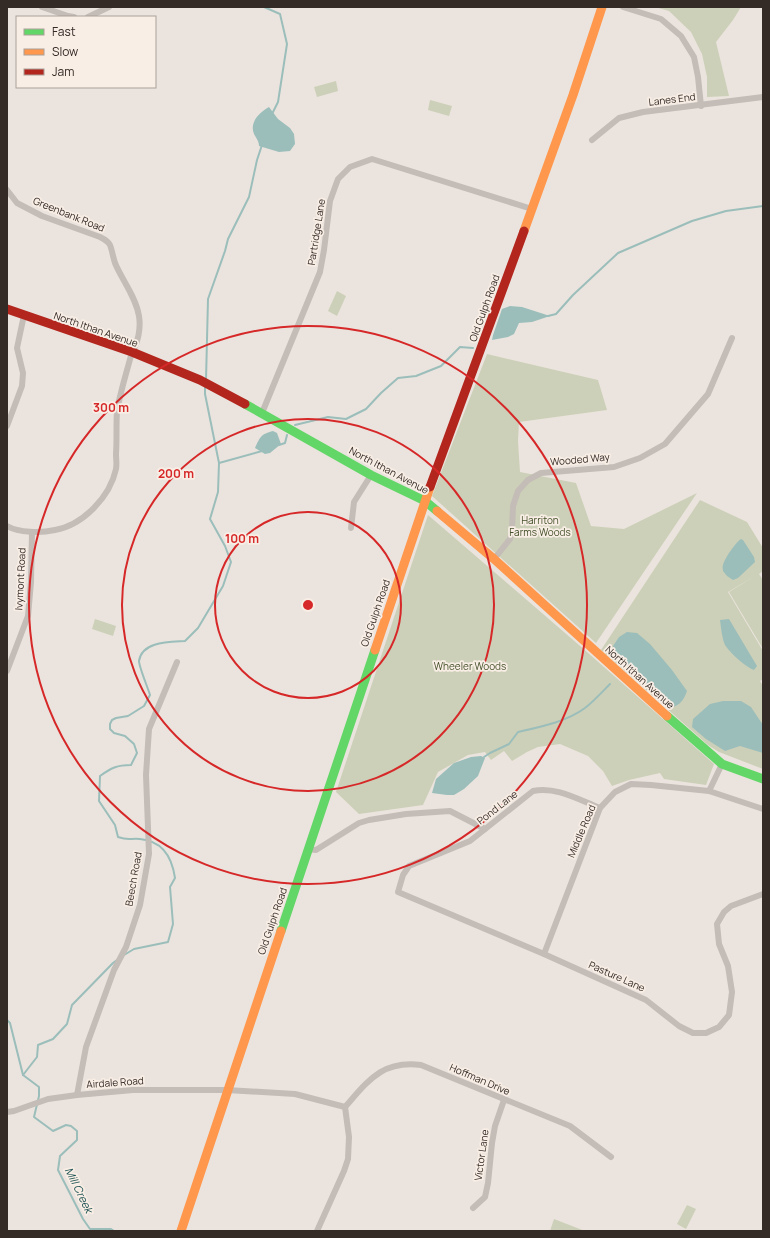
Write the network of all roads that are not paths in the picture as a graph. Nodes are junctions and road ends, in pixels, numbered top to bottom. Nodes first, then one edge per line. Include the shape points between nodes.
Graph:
1 (42, 7) edge
2 (108, 7) edge
3 (602, 7) edge
4 (623, 7) edge
5 (68, 16) edge
6 (90, 16) edge
7 (763, 97) edge
8 (701, 106) junction
9 (592, 140) dead end
10 (7, 190) edge
11 (532, 208) junction
12 (7, 309) edge
13 (24, 315) junction
14 (732, 338) dead end
15 (132, 352) junction
16 (262, 413) junction
17 (7, 426) edge
18 (371, 475) junction
19 (425, 501) junction
20 (7, 526) edge
21 (351, 528) dead end
22 (32, 532) junction
23 (494, 559) junction
24 (177, 662) dead end
25 (7, 671) edge
26 (722, 764) junction
27 (763, 779) edge
28 (710, 791) junction
29 (600, 808) junction
30 (763, 809) edge
31 (485, 829) junction
32 (308, 849) junction
33 (408, 866) joint
34 (763, 894) edge
35 (544, 954) junction
36 (227, 1090) junction
37 (77, 1095) junction
38 (504, 1100) junction
39 (345, 1108) junction
40 (7, 1112) edge
41 (611, 1157) dead end
42 (473, 1208) dead end
43 (181, 1231) edge
44 (317, 1231) edge

1 - 5 street
2 - 6 street
3 - 11 street, Old Gulph Road
4 - 8 street via 661,18 681,36 694,57
7 - 8 street, Lanes End
8 - 9 street, Lanes End via 643,112 619,118
10 - 15 street, Greenbank Road via 18,203 42,216 100,237 110,245 139,317
11 - 16 street, Partridge Lane via 372,160 350,167 338,179 330,201 320,272
11 - 19 street, Old Gulph Road
12 - 13 street, North Ithan Avenue
13 - 15 street, North Ithan Avenue
13 - 17 street via 17,348 23,373 22,386
14 - 23 street, Wooded Way via 708,394 665,444 640,458 614,467 541,473 528,480 518,491 513,506 510,539
15 - 16 street, North Ithan Avenue via 200,380
15 - 22 street, Greenbank Road via 117,411 116,469 103,498 84,516 65,527
16 - 18 street, North Ithan Avenue
18 - 19 street, North Ithan Avenue
18 - 21 street via 354,502
19 - 23 street, North Ithan Avenue
19 - 32 street, Old Gulph Road
20 - 22 street, Greenbank Road
22 - 25 street, Ivymont Road via 28,616
23 - 26 street, North Ithan Avenue
24 - 37 street, Beech Road via 149,728 146,775 149,854 140,905 86,1047
26 - 27 street, North Ithan Avenue
26 - 28 street
28 - 29 street, Middle Road via 631,784 615,792
28 - 30 street
29 - 31 street, Pond Lane via 556,791 542,789 533,791
29 - 35 street, Middle Road
31 - 32 street via 450,811 406,814 359,823 316,850
31 - 33 street, Pond Lane via 470,841
32 - 36 street, Old Gulph Road
33 - 35 street, Pasture Lane via 398,892
34 - 35 street, Pasture Lane via 731,906 717,924 719,944 728,966 731,1002 729,1015 719,1027 706,1033 693,1034 646,1000
36 - 37 street, Airdale Road via 133,1090
36 - 39 street, Airdale Road via 295,1094
36 - 43 street, Old Gulph Road
37 - 40 street, Airdale Road via 48,1099
38 - 39 street, Hoffman Drive via 411,1063 398,1064 383,1070 367,1083
38 - 41 street, Hoffman Drive via 570,1126
38 - 42 street, Victor Lane via 495,1126 485,1197
39 - 44 street via 350,1137 348,1159

